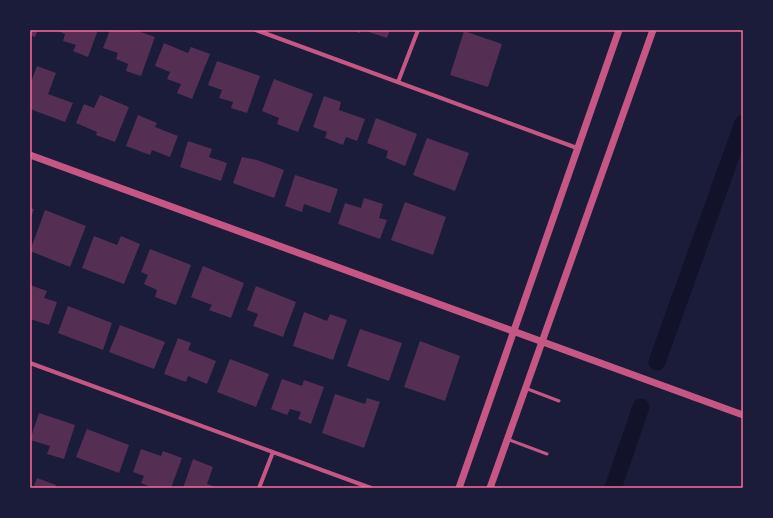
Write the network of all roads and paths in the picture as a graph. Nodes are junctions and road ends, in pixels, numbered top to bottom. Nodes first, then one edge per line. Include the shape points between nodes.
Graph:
1 (256, 30) edge
2 (418, 30) edge
3 (619, 30) edge
4 (653, 30) edge
5 (398, 82) junction
6 (577, 148) junction
7 (30, 156) edge
8 (515, 331) junction
9 (542, 341) junction
10 (30, 363) edge
11 (525, 388) junction
12 (559, 401) dead end
13 (743, 414) edge
14 (507, 439) junction
15 (273, 452) junction
16 (547, 454) dead end
17 (259, 488) edge
18 (371, 488) edge
19 (459, 488) edge
20 (490, 488) edge

1 - 5 street
2 - 5 street
3 - 6 street
4 - 9 street
5 - 6 street
6 - 8 street
7 - 8 street
8 - 9 street
8 - 19 street
9 - 11 street
9 - 13 street
10 - 15 street
11 - 12 lane
11 - 14 street
14 - 16 lane
14 - 20 street
15 - 17 street
15 - 18 street

